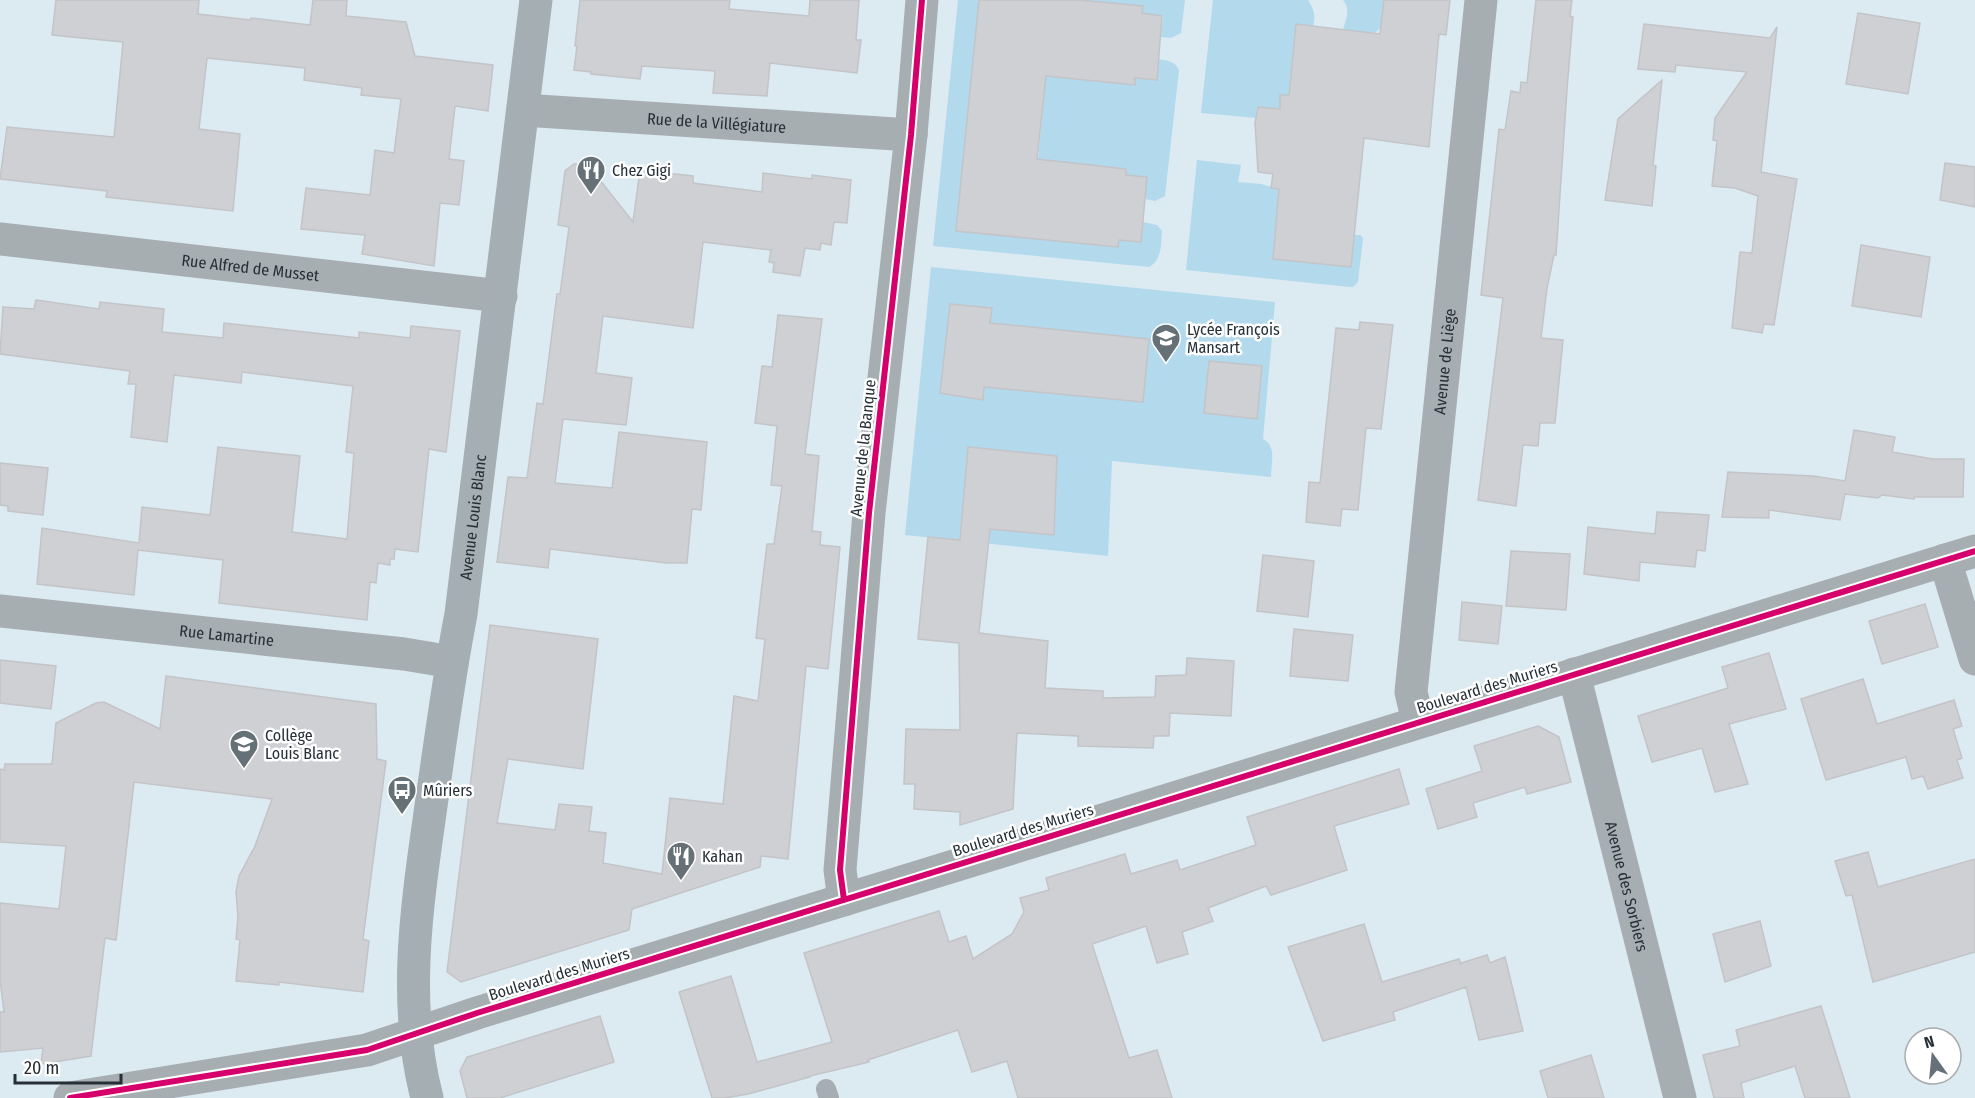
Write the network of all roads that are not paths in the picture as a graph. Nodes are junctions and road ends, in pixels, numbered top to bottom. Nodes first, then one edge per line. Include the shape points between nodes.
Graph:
1 (536, 0) edge
2 (922, 0) edge
3 (1481, 0) edge
4 (523, 110) junction
5 (911, 135) junction
6 (0, 240) edge
7 (501, 296) junction
8 (1960, 555) edge
9 (0, 611) edge
10 (1975, 659) edge
11 (452, 662) junction
12 (1574, 674) junction
13 (1418, 722) junction
14 (844, 900) junction
15 (415, 1033) junction
16 (70, 1098) edge
17 (427, 1098) edge
18 (1680, 1098) edge

1 - 4 main road, Avenue Louis Blanc
2 - 5 street, Avenue de la Banque
3 - 13 street, Avenue de Liège via 1411,692
4 - 5 street, Rue de la Villégiature
4 - 7 main road, Avenue Louis Blanc
5 - 14 street, Avenue de la Banque via 868,525 840,870
6 - 7 street, Rue Alfred de Musset
7 - 11 main road, Avenue Louis Blanc
8 - 10 street
8 - 12 street, Boulevard des Muriers
9 - 11 street, Rue Lamartine
11 - 15 main road, Avenue Louis Blanc via 412,960
12 - 13 street, Boulevard des Muriers
12 - 18 street, Avenue des Sorbiers
13 - 14 street, Boulevard des Muriers
14 - 15 street, Boulevard des Muriers
15 - 16 street, Boulevard des Muriers via 368,1050
15 - 17 main road, Avenue Louis Blanc

